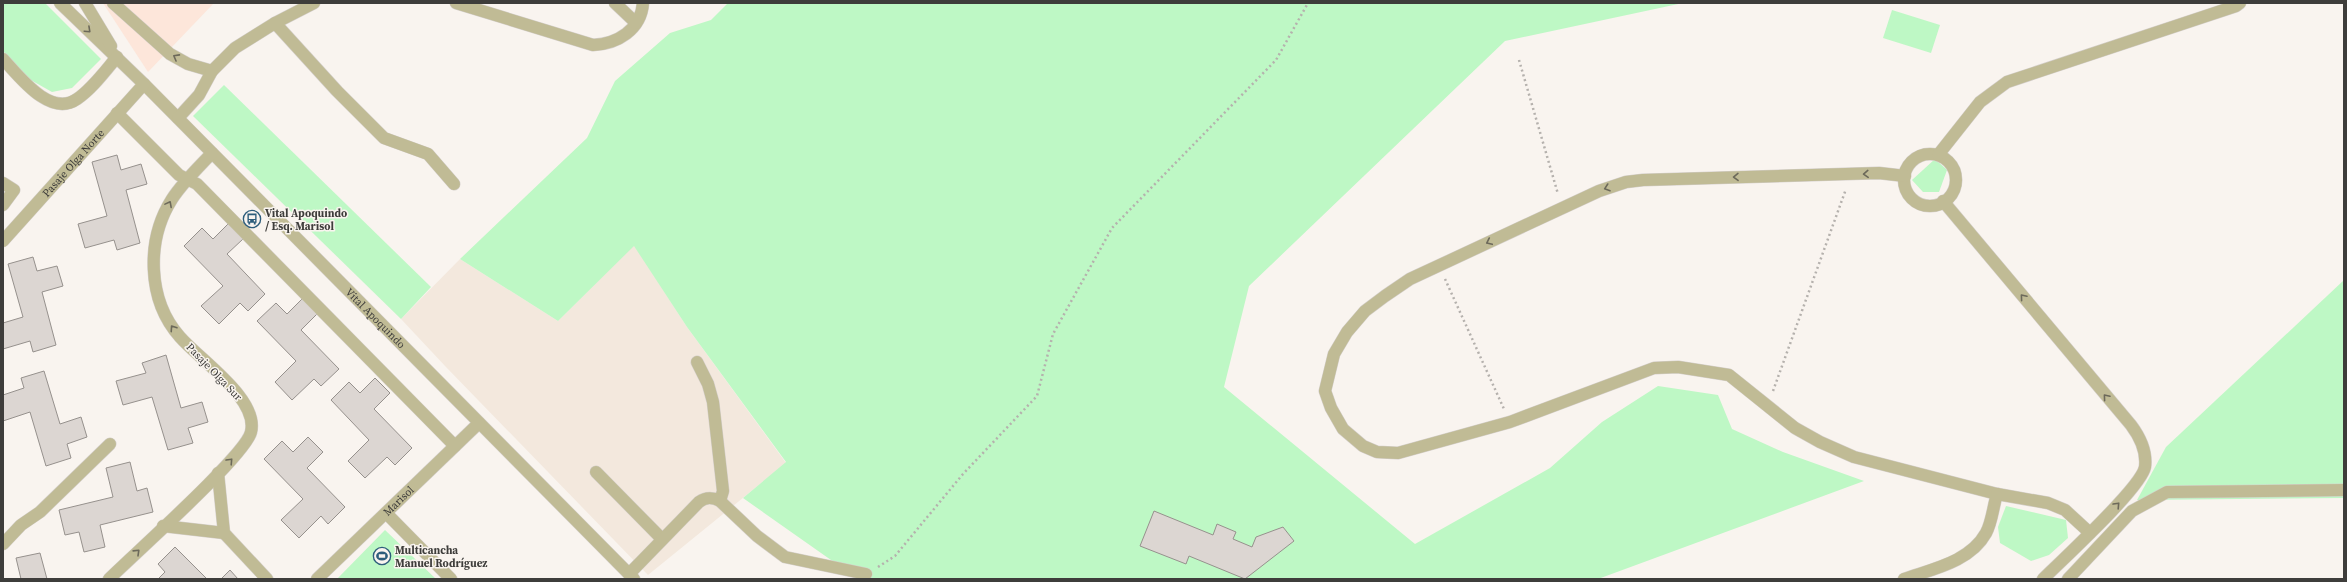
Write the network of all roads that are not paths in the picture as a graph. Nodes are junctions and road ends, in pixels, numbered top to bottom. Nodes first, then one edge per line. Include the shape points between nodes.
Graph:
1 (60, 3) edge
2 (85, 3) edge
3 (113, 3) edge
4 (314, 3) edge
5 (456, 3) edge
6 (615, 3) edge
7 (643, 3) edge
8 (2240, 3) edge
9 (275, 23) junction
10 (636, 23) junction
11 (117, 57) junction
12 (3, 59) edge
13 (212, 71) junction
14 (144, 84) junction
15 (117, 113) junction
16 (178, 118) junction
17 (212, 153) junction
18 (1938, 155) junction
19 (1905, 176) junction
20 (187, 179) junction
21 (3, 182) edge
22 (454, 184) dead end
23 (1943, 202) junction
24 (3, 205) edge
25 (3, 241) edge
26 (697, 362) dead end
27 (479, 423) junction
28 (110, 444) dead end
29 (455, 446) junction
30 (596, 472) dead end
31 (218, 473) junction
32 (2344, 490) edge
33 (1997, 494) junction
34 (720, 501) junction
35 (386, 513) junction
36 (163, 526) junction
37 (224, 533) junction
38 (2090, 533) junction
39 (662, 539) junction
40 (3, 544) edge
41 (866, 574) road end
42 (631, 576) edge
43 (108, 579) edge
44 (267, 579) edge
45 (317, 579) edge
46 (451, 579) edge
47 (1904, 579) edge
48 (2043, 579) edge
49 (2068, 579) edge

1 -> 11 street, Vital Apoquindo
2 - 11 street, Vital Apoquindo
13 -> 3 street via 188,64 170,54
4 - 9 street
5 - 10 street via 593,44 608,43 622,38
6 - 10 street
7 - 10 street
8 - 18 street via 2007,82 1980,102
9 - 13 street via 235,48
9 - 22 street via 384,138 428,154
11 - 12 street via 77,99 57,103 38,95
11 - 14 street, Vital Apoquindo
13 - 16 street via 199,95
14 - 15 street, Pasaje Olga Norte
14 - 16 street, Vital Apoquindo
15 - 20 street
15 - 25 street, Pasaje Olga Norte
16 - 17 street, Vital Apoquindo
17 - 20 street, Pasaje Olga Sur
17 - 27 street, Vital Apoquindo
18 - 19 street via 1929,154 1915,159
18 - 23 street via 1949,164 1956,176 1951,194
19 - 23 street via 1907,191 1918,203 1927,206
19 -> 33 street via 1880,174 1637,181 1599,191 1410,279 1385,296 1365,311 1347,332 1334,354 1325,391 1343,429 1363,446 1377,452 1398,453 1510,422 1654,368 1672,367 1729,375 1795,428 1820,442 1854,457
20 - 29 street via 197,184
31 -> 20 street, Pasaje Olga Sur via 250,438 253,423 251,415 248,407 229,385 179,337 163,308 154,276 154,254 159,227 172,198
21 - 24 street via 14,190
38 -> 23 street via 2126,496 2145,469 2146,457 2142,443 2131,425
26 - 34 street via 708,384 713,402 723,491
27 - 29 street, Marisol
27 - 42 street, Vital Apoquindo
28 - 40 street
29 - 35 street, Marisol
30 - 39 street
31 - 36 street, Pasaje Olga Sur
31 - 37 street
32 - 49 street via 2167,492 2132,511
33 - 38 street via 2054,505 2065,510
33 - 47 street via 1986,532 1980,543 1954,561
34 - 39 street via 704,498
34 - 41 street via 757,536 785,557
35 - 45 street, Marisol
35 - 46 street
36 - 37 street
43 -> 36 street, Pasaje Olga Sur
37 - 44 street
38 - 48 street
39 - 42 street

